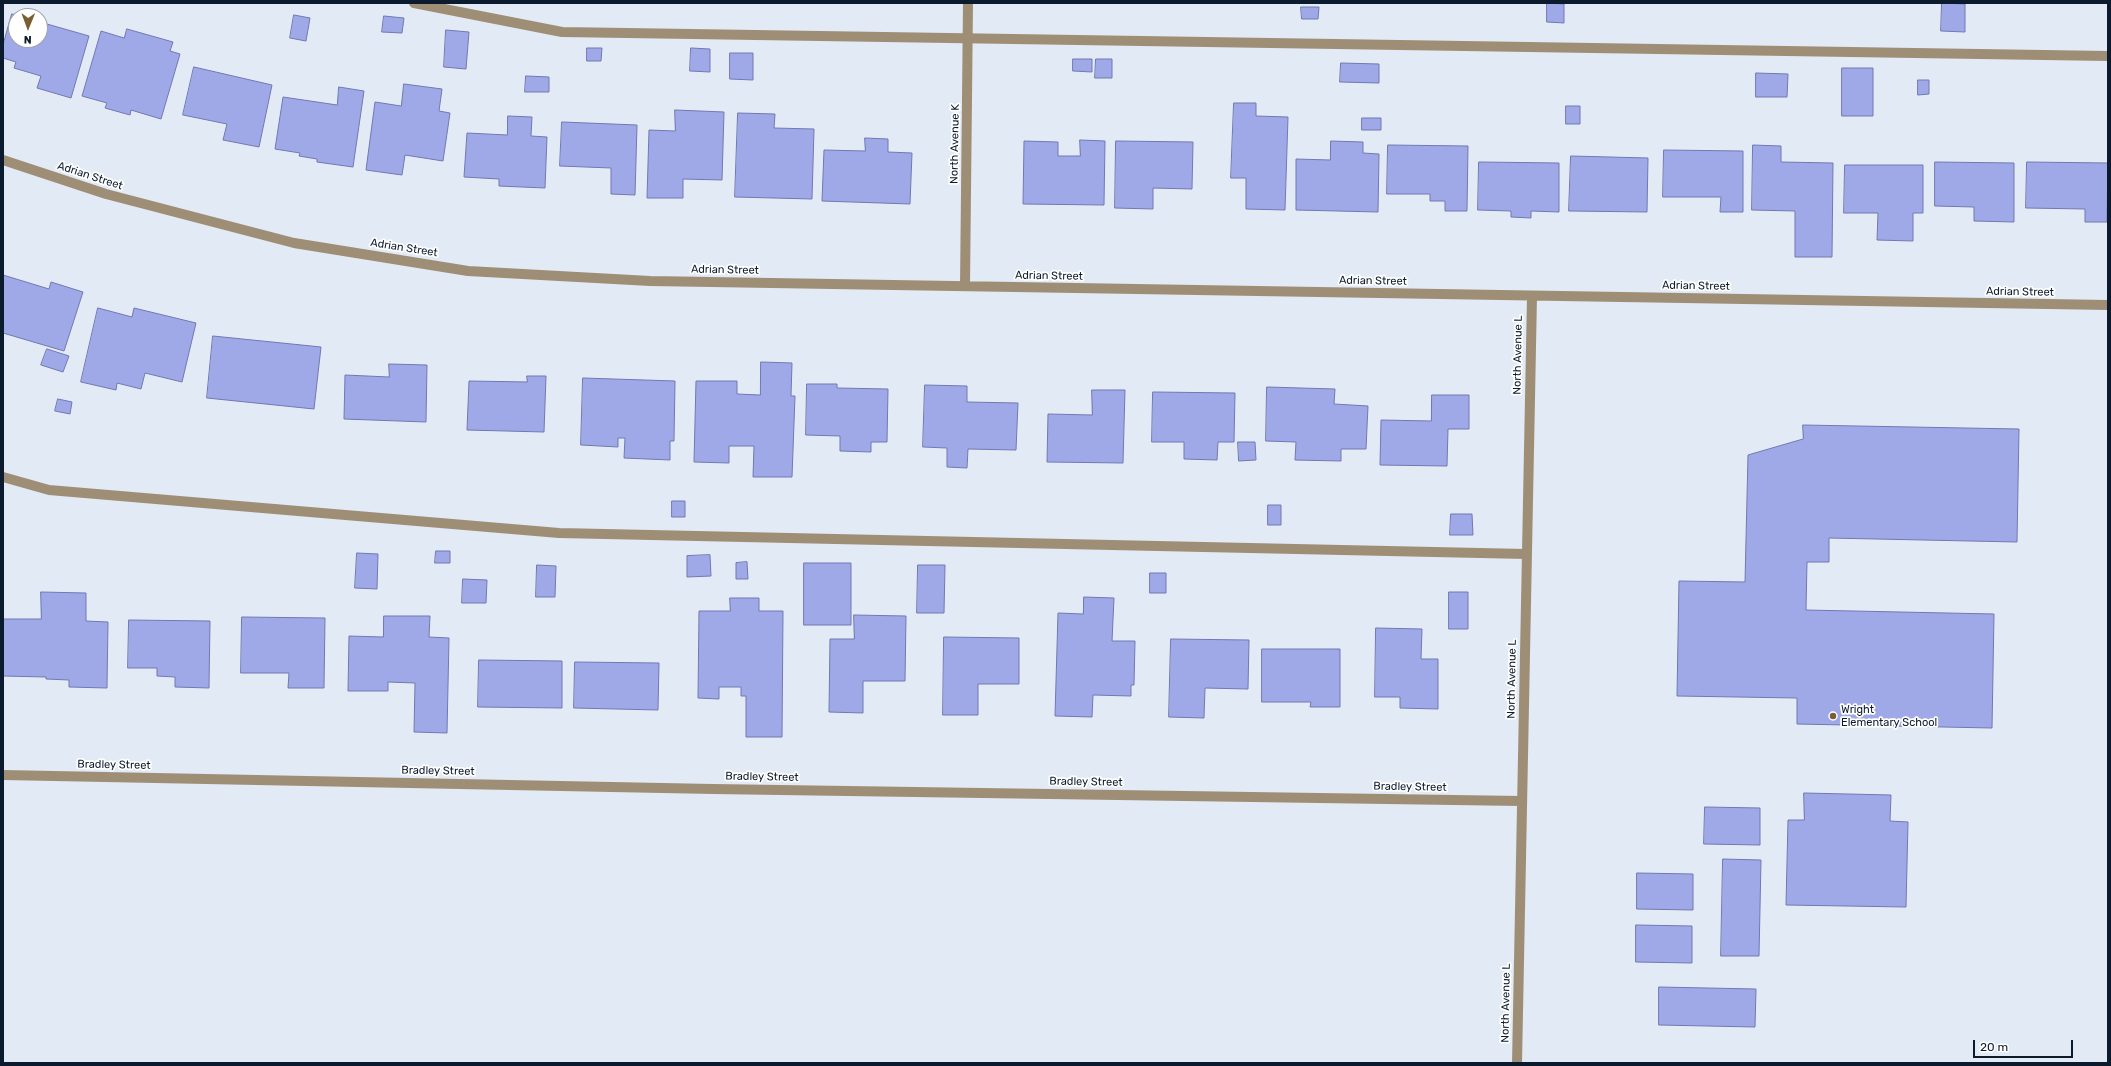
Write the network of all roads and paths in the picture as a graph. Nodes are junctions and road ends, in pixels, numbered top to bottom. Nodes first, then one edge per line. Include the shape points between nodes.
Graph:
1 (414, 3) edge
2 (968, 3) edge
3 (968, 39) junction
4 (2108, 56) edge
5 (3, 160) edge
6 (965, 286) junction
7 (1532, 296) junction
8 (2108, 305) edge
9 (3, 477) edge
10 (1526, 554) junction
11 (3, 774) edge
12 (1521, 801) junction
13 (1517, 1063) edge

1 - 3 street via 562,32
2 - 3 street, North Avenue K
3 - 4 street
3 - 6 street, North Avenue K
5 - 6 street, Adrian Street via 106,194 294,242 468,271 650,281
6 - 7 street, Adrian Street
7 - 8 street, Adrian Street
7 - 10 street, North Avenue L
9 - 10 street via 49,490 559,533
10 - 12 street, North Avenue L
11 - 12 street, Bradley Street via 721,789
12 - 13 street, North Avenue L

